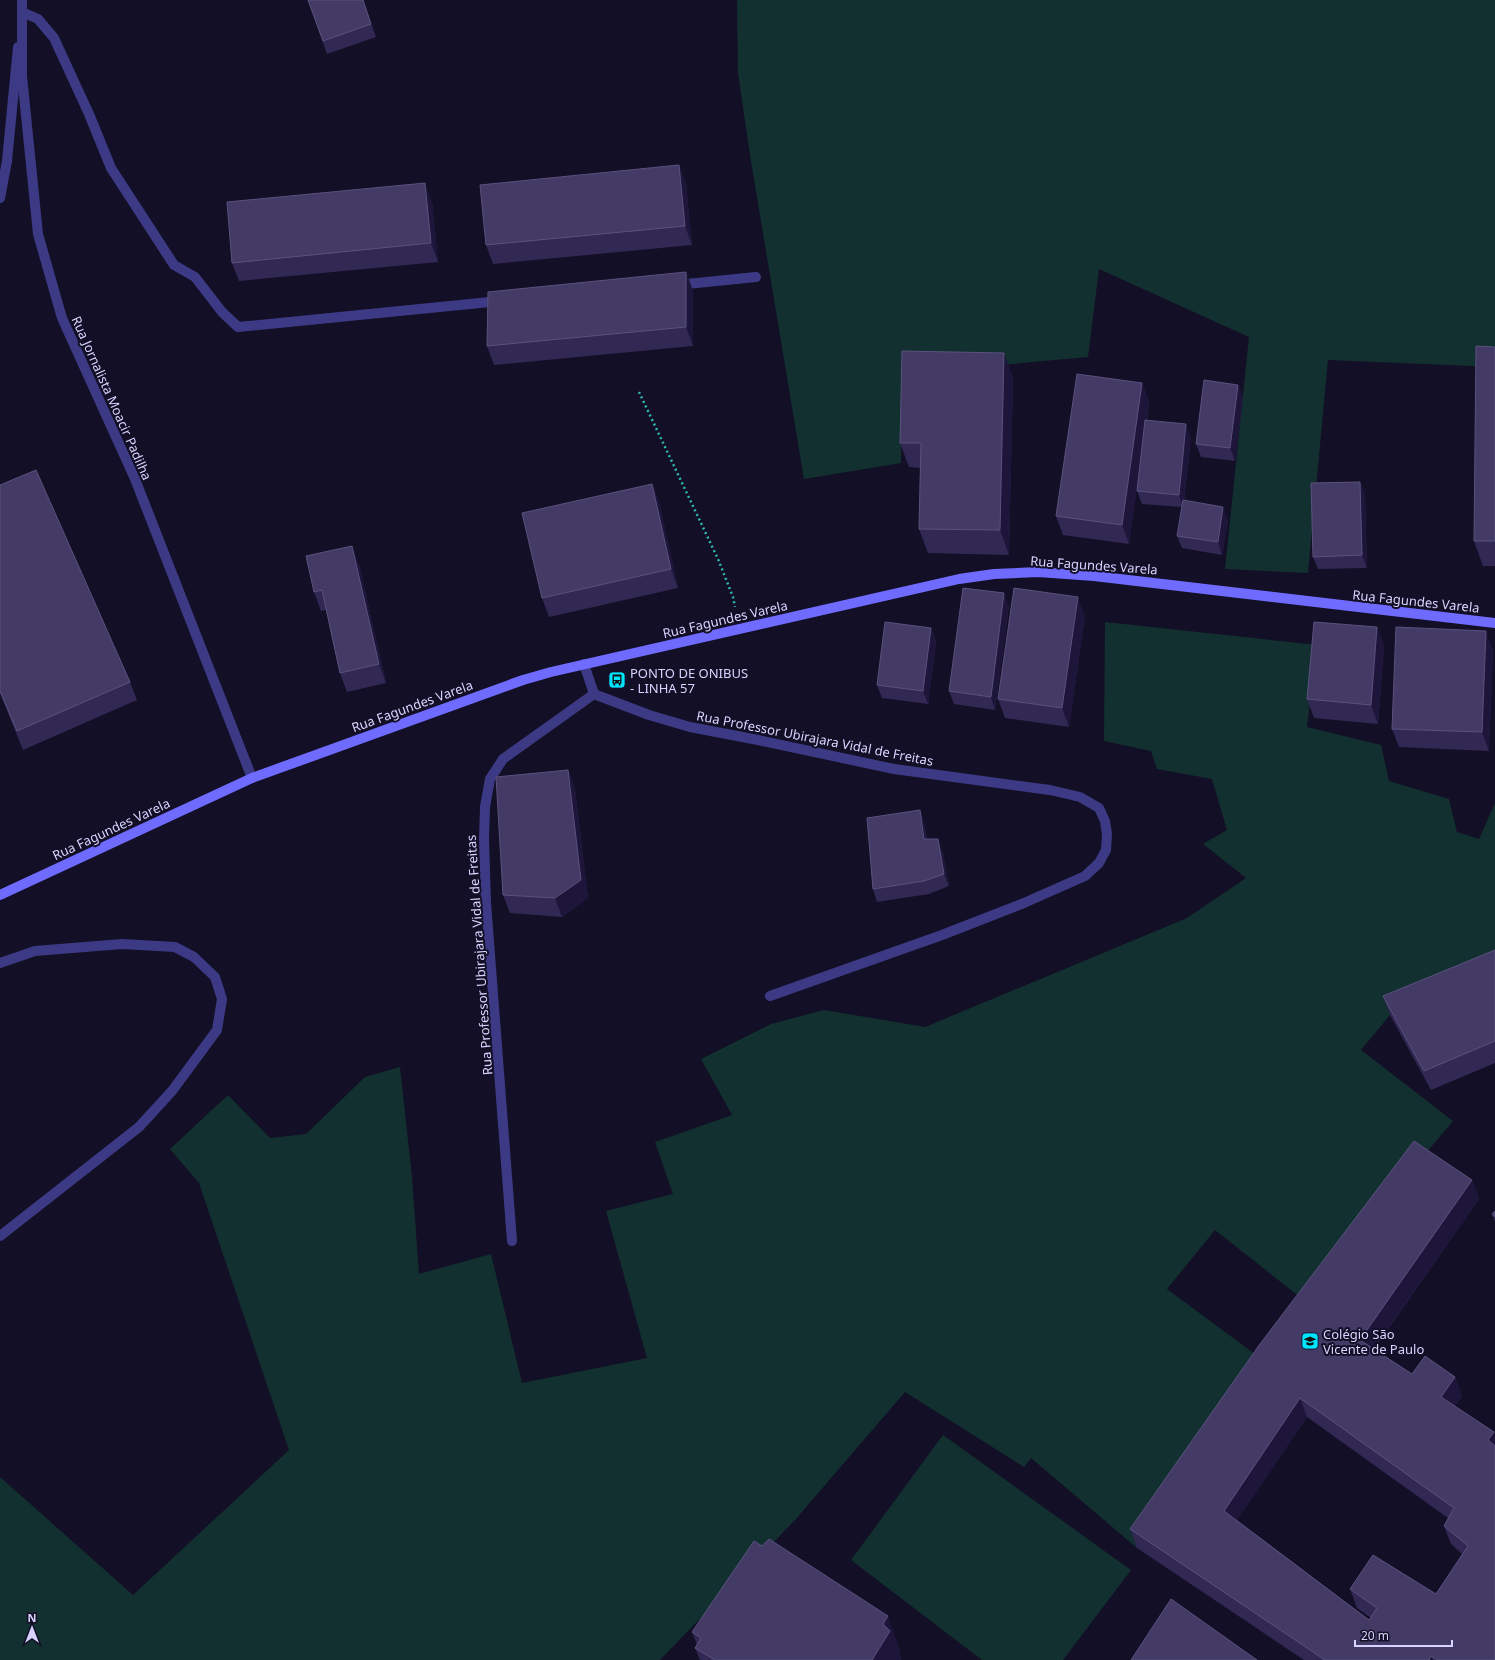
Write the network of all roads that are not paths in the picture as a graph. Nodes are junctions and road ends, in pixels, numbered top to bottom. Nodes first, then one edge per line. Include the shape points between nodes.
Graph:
1 (22, 0) edge
2 (22, 12) junction
3 (0, 198) edge
4 (756, 277) dead end
5 (670, 285) edge
6 (511, 300) edge
7 (1495, 623) edge
8 (584, 664) junction
9 (594, 694) junction
10 (252, 778) junction
11 (0, 895) edge
12 (0, 963) edge
13 (770, 996) dead end
14 (0, 1236) edge
15 (512, 1241) dead end

1 - 2 street
2 - 3 street via 7,160
2 - 6 street via 38,19 54,38 111,168 174,265 195,277 222,312 238,327
2 - 10 street, Rua Jornalista Moacir Padilha via 22,76 38,234 62,318 135,479
4 - 5 street
7 - 8 main road, Rua Fagundes Varela via 1132,580 1038,572 959,578
8 - 9 street
8 - 10 main road, Rua Fagundes Varela via 523,680
9 - 13 street, Rua Professor Ubirajara Vidal de Freitas via 648,716 690,727 894,769 1050,790 1080,797 1099,808 1105,821 1106,850 1099,863 1085,876 942,935
9 - 15 street, Rua Professor Ubirajara Vidal de Freitas via 503,759 490,779 485,807 486,903
10 - 11 main road, Rua Fagundes Varela
12 - 14 street via 35,951 67,948 122,944 175,947 194,957 215,977 222,999 217,1030 172,1091 139,1127

